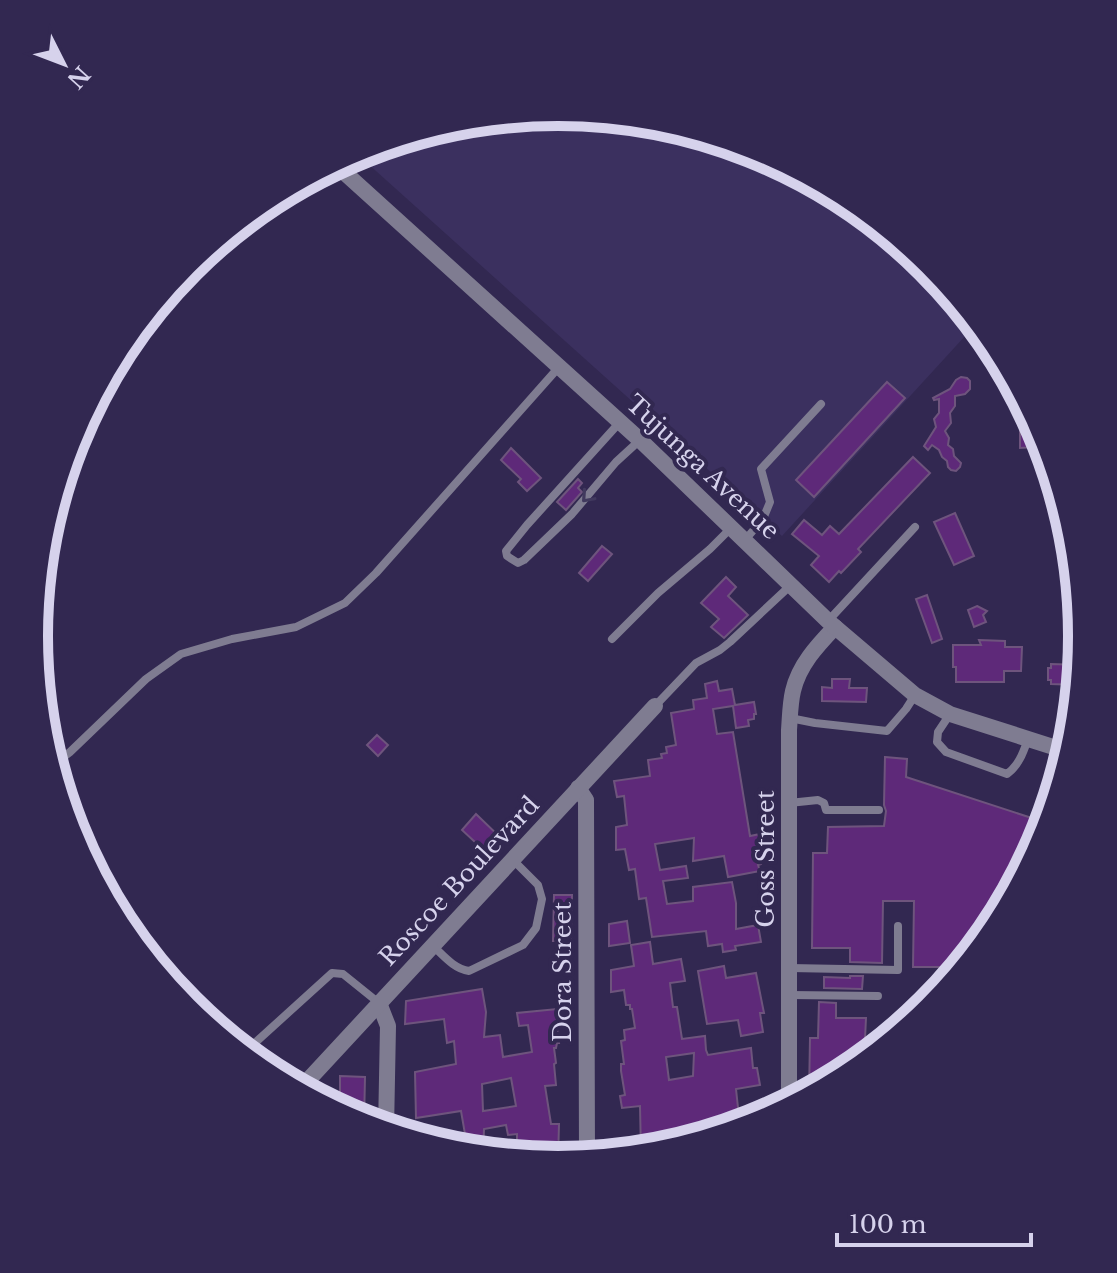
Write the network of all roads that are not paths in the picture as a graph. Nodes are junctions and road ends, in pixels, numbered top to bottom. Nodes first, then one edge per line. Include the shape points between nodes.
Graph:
1 (345, 173) edge
2 (560, 366) junction
3 (821, 404) dead end
4 (620, 422) junction
5 (640, 440) junction
6 (731, 527) junction
7 (915, 527) dead end
8 (745, 540) junction
9 (791, 584) junction
10 (832, 624) junction
11 (612, 639) dead end
12 (915, 695) junction
13 (655, 706) joint
14 (950, 714) junction
15 (790, 718) junction
16 (1028, 739) junction
17 (1056, 748) edge
18 (63, 758) edge
19 (578, 788) junction
20 (789, 803) junction
21 (879, 810) dead end
22 (513, 860) junction
23 (898, 926) dead end
24 (433, 946) junction
25 (789, 968) junction
26 (789, 995) junction
27 (878, 996) dead end
28 (379, 1003) junction
29 (252, 1045) edge
30 (307, 1081) edge
31 (789, 1092) edge
32 (386, 1117) edge
33 (587, 1146) edge

1 - 2 street, Tujunga Avenue
2 - 4 street, Tujunga Avenue
2 - 18 lane via 345,603 296,627 181,654 146,679
3 - 8 lane via 761,469 770,502
4 - 5 street, Tujunga Avenue
5 -> 4 lane via 524,560 518,563 507,556 527,525
5 - 6 street, Tujunga Avenue
6 - 8 street, Tujunga Avenue
6 - 11 lane
7 - 10 lane
8 - 9 street, Tujunga Avenue
9 - 10 street, Tujunga Avenue
9 - 13 lane via 730,642 696,663
10 - 12 street, Tujunga Avenue
10 - 15 street, Goss Street via 801,668
12 - 14 street, Tujunga Avenue
12 - 15 lane via 887,731
13 - 19 street, Roscoe Boulevard
14 - 16 street, Tujunga Avenue
14 - 16 lane via 938,732 937,742 946,752 1007,774 1020,761
15 - 20 street, Goss Street
16 - 17 street, Tujunga Avenue
19 - 22 street, Roscoe Boulevard
19 - 33 street, Dora Street via 586,800
20 - 21 lane via 818,800 826,810
20 - 25 street, Goss Street
22 - 24 street, Roscoe Boulevard
22 - 24 lane via 538,885 542,899 536,928 523,945 469,971
23 - 25 lane via 898,970
24 - 28 street, Roscoe Boulevard
25 - 26 street, Goss Street
26 - 27 lane
26 - 31 street, Goss Street
28 - 29 lane via 343,974 332,973
28 - 30 street, Roscoe Boulevard
28 - 32 street via 388,1026

